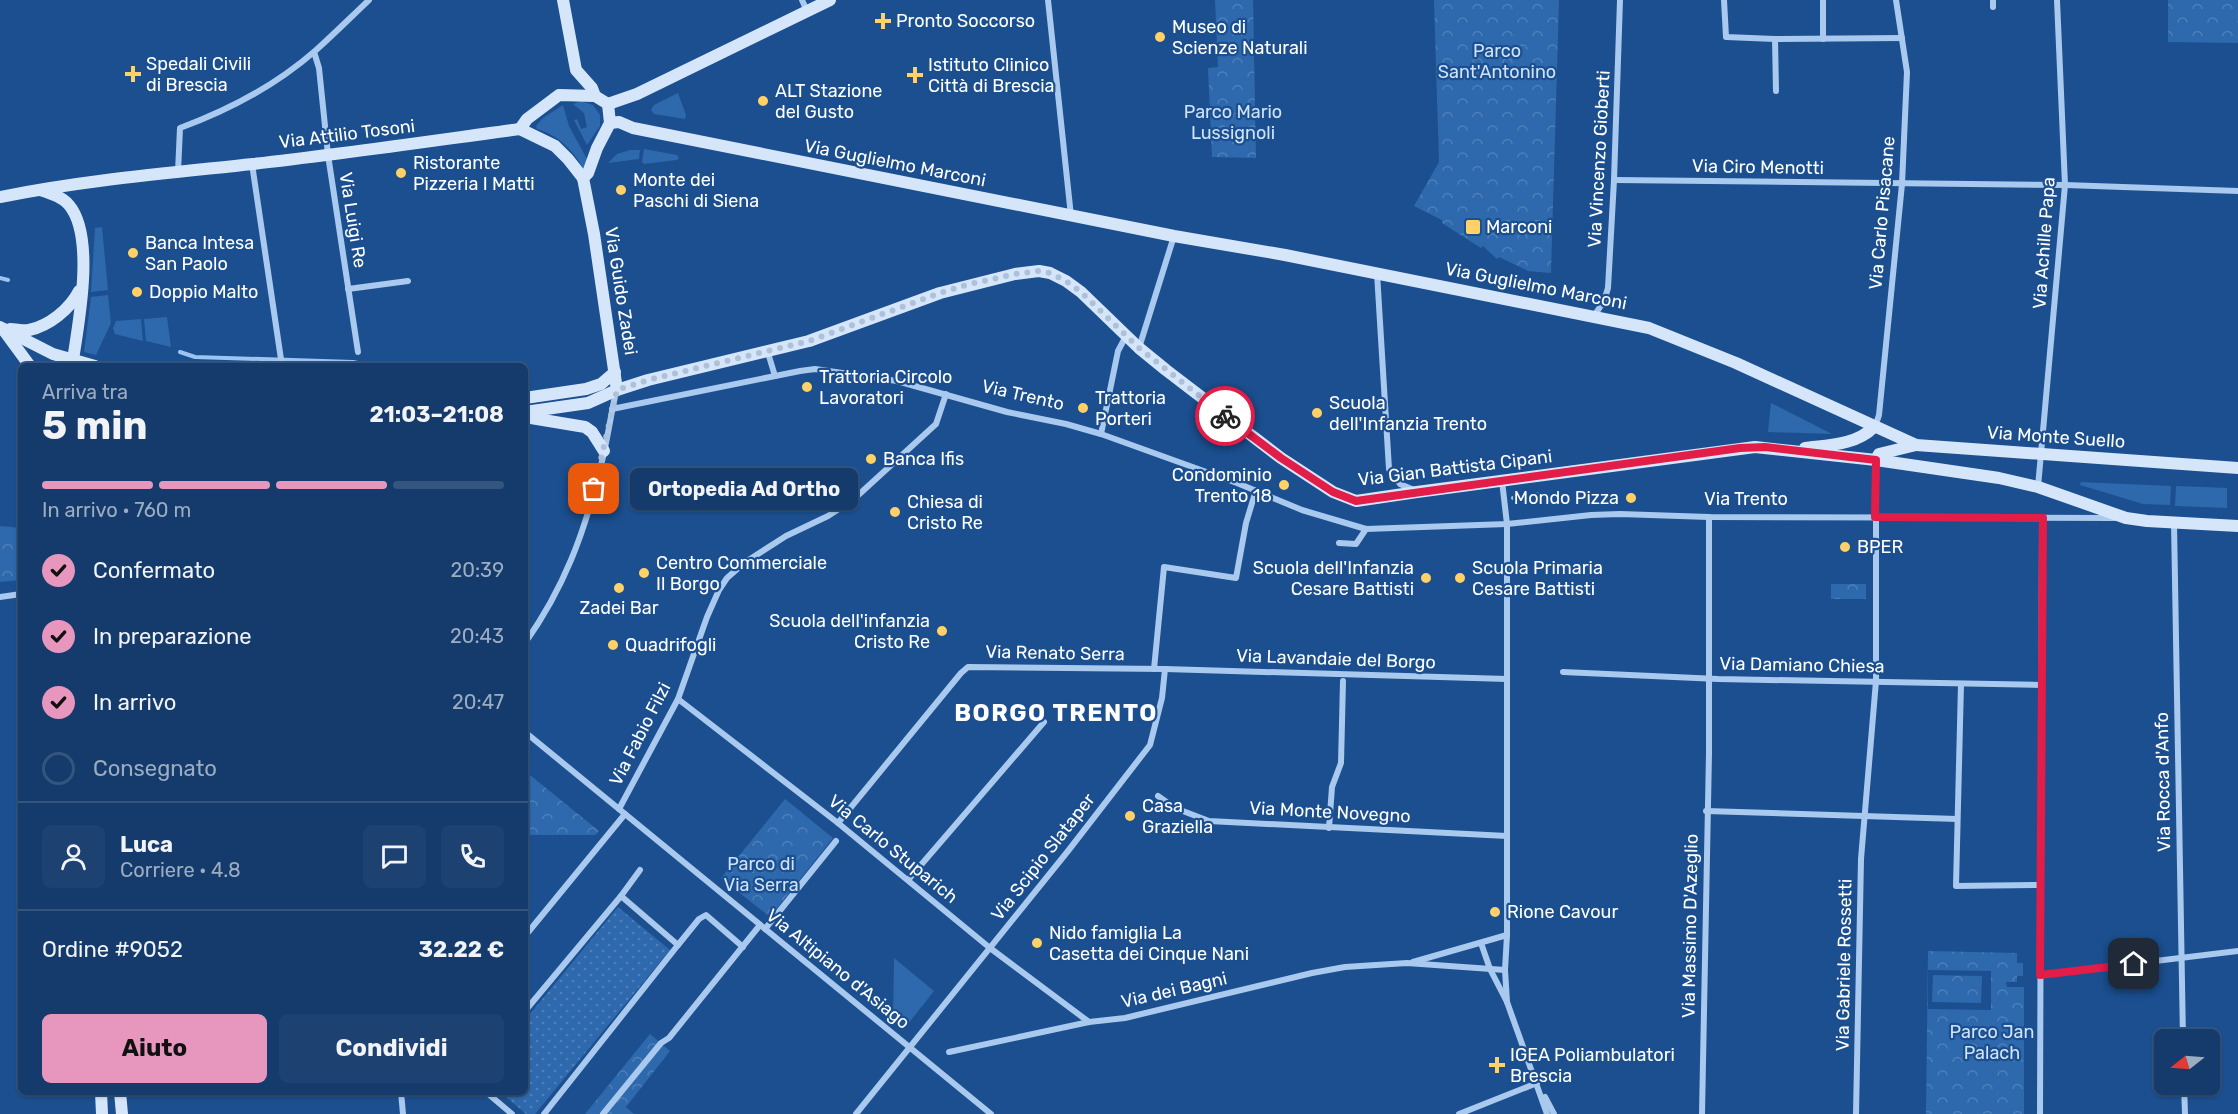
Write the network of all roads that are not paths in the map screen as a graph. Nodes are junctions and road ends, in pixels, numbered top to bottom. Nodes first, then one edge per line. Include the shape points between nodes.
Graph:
1 (369, 0) edge
2 (562, 0) edge
3 (830, 0) edge
4 (1048, 0) edge
5 (1620, 0) edge
6 (1724, 0) edge
7 (1823, 0) edge
8 (1896, 0) edge
9 (2056, 0) edge
10 (804, 6) edge
11 (1902, 38) junction
12 (1775, 39) junction
13 (1823, 39) junction
14 (314, 52) junction
15 (1776, 91) dead end
16 (595, 96) junction
17 (608, 104) junction
18 (610, 123) junction
19 (520, 129) junction
20 (328, 155) junction
21 (252, 164) junction
22 (178, 172) junction
23 (583, 178) junction
24 (1614, 180) junction
25 (1902, 184) junction
26 (2065, 185) junction
27 (39, 189) junction
28 (2238, 191) edge
29 (0, 197) edge
30 (1072, 216) junction
31 (1174, 236) junction
32 (1377, 273) junction
33 (408, 280) dead end
34 (83, 282) junction
35 (348, 289) junction
36 (1594, 316) junction
37 (1, 329) edge
38 (1126, 335) junction
39 (1139, 348) junction
40 (358, 352) dead end
41 (768, 353) junction
42 (28, 363) edge
43 (73, 363) edge
44 (282, 363) edge
45 (615, 372) junction
46 (775, 376) junction
47 (617, 390) junction
48 (946, 394) junction
49 (528, 398) edge
50 (612, 409) junction
51 (528, 412) edge
52 (528, 418) edge
53 (1874, 427) junction
54 (1101, 434) junction
55 (1916, 445) junction
56 (604, 451) junction
57 (1791, 451) junction
58 (2041, 454) junction
59 (1876, 460) junction
60 (2238, 468) edge
61 (1502, 481) junction
62 (2038, 487) junction
63 (1256, 490) junction
64 (1417, 492) junction
65 (1710, 517) junction
66 (1875, 517) junction
67 (2043, 518) junction
68 (2126, 518) junction
69 (2174, 523) junction
70 (1508, 524) junction
71 (2238, 526) edge
72 (1366, 529) junction
73 (1339, 543) dead end
74 (18, 594) edge
75 (0, 597) edge
76 (528, 638) edge
77 (1154, 669) junction
78 (1165, 669) junction
79 (1563, 672) dead end
80 (1507, 679) junction
81 (1708, 679) junction
82 (1343, 681) dead end
83 (1876, 681) junction
84 (1961, 684) junction
85 (2041, 686) junction
86 (678, 699) junction
87 (1044, 722) dead end
88 (528, 734) edge
89 (1158, 796) dead end
90 (619, 809) junction
91 (1706, 811) junction
92 (626, 814) junction
93 (1864, 817) junction
94 (1957, 819) junction
95 (838, 823) junction
96 (1329, 828) junction
97 (1507, 836) junction
98 (836, 841) dead end
99 (640, 870) dead end
100 (908, 880) junction
101 (2040, 885) junction
102 (621, 896) junction
103 (763, 927) junction
104 (528, 932) edge
105 (1507, 935) junction
106 (1481, 943) junction
107 (678, 945) junction
108 (743, 947) junction
109 (990, 948) junction
110 (2238, 951) edge
111 (2181, 958) junction
112 (1407, 963) junction
113 (1490, 969) junction
114 (1505, 970) junction
115 (2040, 975) junction
116 (1507, 1002) junction
117 (528, 1007) edge
118 (1089, 1022) junction
119 (2183, 1029) edge
120 (909, 1047) junction
121 (949, 1052) dead end
122 (1537, 1083) junction
123 (100, 1095) edge
124 (120, 1095) edge
125 (401, 1095) edge
126 (490, 1095) edge
127 (2184, 1095) edge
128 (102, 1114) edge
129 (122, 1114) edge
130 (403, 1114) edge
131 (512, 1114) edge
132 (544, 1114) edge
133 (603, 1114) edge
134 (856, 1114) edge
135 (991, 1114) edge
136 (1459, 1114) edge
137 (1547, 1114) edge
138 (1554, 1114) edge
139 (1702, 1114) edge
140 (1856, 1114) edge
141 (2040, 1114) edge
142 (2185, 1114) edge

1 - 14 street
2 - 16 main road via 576,70
3 - 10 main road
4 - 30 street
5 - 24 street, Via Vincenzo Gioberti
6 - 12 street via 1726,37
7 - 13 street
8 - 11 street, Via Carlo Pisacane
9 - 26 street, Via Achille Papa
10 - 17 main road via 637,94
11 - 13 street
11 - 25 street, Via Carlo Pisacane via 1907,72
12 - 13 street
12 - 15 street
14 - 20 street, Via Luigi Re
14 - 22 street via 242,101 180,128
16 - 17 main road
16 - 19 main road via 559,95
17 - 18 main road
18 - 23 main road
18 - 30 main road, Via Guglielmo Marconi
19 - 20 main road, Via Attilio Tosoni
19 - 23 main road via 555,146
20 - 21 main road, Via Attilio Tosoni
20 - 35 street, Via Luigi Re
21 - 22 main road, Via Attilio Tosoni
21 - 44 street
22 - 27 main road, Via Attilio Tosoni
23 - 45 main road, Via Guido Zadei
24 - 25 street, Via Ciro Menotti
24 - 36 street, Via Vincenzo Gioberti via 1608,288
25 - 26 street, Via Ciro Menotti
25 - 53 street, Via Carlo Pisacane via 1879,415
26 - 28 street, Via Ciro Menotti
26 - 58 street, Via Achille Papa
27 - 29 main road, Via Attilio Tosoni
27 - 34 main road via 68,203 75,213 83,252
30 - 31 main road, Via Guglielmo Marconi
31 - 32 main road, Via Guglielmo Marconi
31 - 39 street
32 - 36 main road, Via Guglielmo Marconi
32 - 64 street via 1389,469 1400,484
33 - 35 street, Via Luigi Re
34 - 37 main road via 74,302 53,319 29,330
34 - 43 main road
35 - 40 street, Via Luigi Re
36 - 53 main road, Via Guglielmo Marconi via 1649,328 1736,363
37 - 42 main road
37 - 43 main road
38 - 39 main road, Via Gian Battista Cipani
38 - 41 main road, Via Gian Battista Cipani via 1081,292 1050,273 1039,271 940,293
38 - 54 street via 1118,351
39 - 64 main road, Via Gian Battista Cipani via 1281,458 1333,492 1356,501
41 - 46 street
41 - 47 main road, Via Gian Battista Cipani
45 - 47 main road, Via Guido Zadei
45 - 49 main road via 601,384 586,389
46 - 48 street, Via Trento via 815,369 897,381
46 - 50 street, Via Trento
47 - 50 street, Via Guido Zadei
47 - 51 main road via 588,403
48 - 54 street, Via Trento
48 - 86 street, Via Fabio Filzi via 931,429 854,499 786,536 727,578 707,616
50 - 56 street, Via Guido Zadei
52 - 56 main road via 585,427
53 - 55 main road, Via Monte Suello
53 - 57 main road via 1868,434 1850,441
54 - 63 street, Via Trento
55 - 58 main road, Via Monte Suello
55 - 59 main road via 1879,454
56 - 76 street, Via Guido Zadei via 569,568
57 - 59 main road, Via Gian Battista Cipani
57 - 61 main road, Via Gian Battista Cipani via 1740,448
58 - 60 main road, Via Monte Suello
58 - 62 street, Via Achille Papa
59 - 62 main road
59 - 66 street, Via Gabriele Rossetti
61 - 64 main road, Via Gian Battista Cipani
61 - 70 street
62 - 68 main road, Via Trento
63 - 72 street, Via Trento via 1302,510
63 - 77 street via 1236,578 1161,566
65 - 66 street, Via Trento
65 - 70 street, Via Trento via 1591,515
65 - 81 street, Via Massimo D'Azeglio
66 - 67 street, Via Trento
66 - 83 street, Via Gabriele Rossetti
67 - 68 street, Via Trento
67 - 85 street
68 - 69 main road, Via Trento
69 - 71 main road, Via Trento
69 - 111 street, Via Rocca d'Anfo
70 - 72 street, Via Trento
70 - 80 street
72 - 73 street via 1356,544
74 - 75 street
77 - 78 street, Via Renato Serra
77 - 95 street, Via Renato Serra via 968,667
78 - 80 street, Via Lavandaie del Borgo
78 - 109 street, Via Scipio Slataper via 1162,698 1149,745
79 - 81 street, Via Damiano Chiesa
80 - 97 street
81 - 83 street, Via Damiano Chiesa
81 - 91 street, Via Massimo D'Azeglio
82 - 96 street via 1341,763 1332,787
83 - 84 street, Via Damiano Chiesa
83 - 93 street, Via Gabriele Rossetti
84 - 85 street, Via Damiano Chiesa
84 - 94 street
85 - 101 street
86 - 90 street, Via Fabio Filzi
86 - 95 street, Via Carlo Stuparich
87 - 100 street
88 - 90 street, Via Altipiano d'Asiago
89 - 96 street, Via Monte Novegno via 1175,808 1209,821
90 - 92 street, Via Altipiano d'Asiago
91 - 93 street, Via Massimo D'Azeglio
91 - 139 street, Via Massimo D'Azeglio
92 - 103 street, Via Altipiano d'Asiago
92 - 104 street, Via Fabio Filzi
93 - 94 street, Via Massimo D'Azeglio
93 - 140 street, Via Gabriele Rossetti
94 - 101 street via 1956,886
95 - 100 street, Via Carlo Stuparich
96 - 97 street, Via Monte Novegno
97 - 105 street
98 - 103 street
99 - 102 street
100 - 109 street, Via Carlo Stuparich
101 - 115 street
102 - 107 street
102 - 117 street
103 - 108 street
103 - 120 street, Via Altipiano d'Asiago
105 - 106 street, Via dei Bagni
105 - 114 street
106 - 112 street, Via dei Bagni
106 - 113 street
107 - 108 street via 706,915
107 - 132 street
108 - 133 street
109 - 118 street, Via Carlo Stuparich
109 - 120 street, Via Scipio Slataper
110 - 111 street
111 - 115 street
111 - 119 street, Via Rocca d'Anfo
112 - 113 street, Via dei Bagni
112 - 118 street, Via dei Bagni via 1312,973 1125,1018
113 - 114 street, Via dei Bagni
113 - 116 street
114 - 116 street
115 - 141 street
116 - 122 street
118 - 121 street, Via dei Bagni
120 - 134 street, Via Scipio Slataper
120 - 135 street, Via Altipiano d'Asiago
122 - 136 street
122 - 137 street
122 - 138 street
123 - 128 main road
124 - 129 main road
125 - 130 street
126 - 131 street
127 - 142 street

